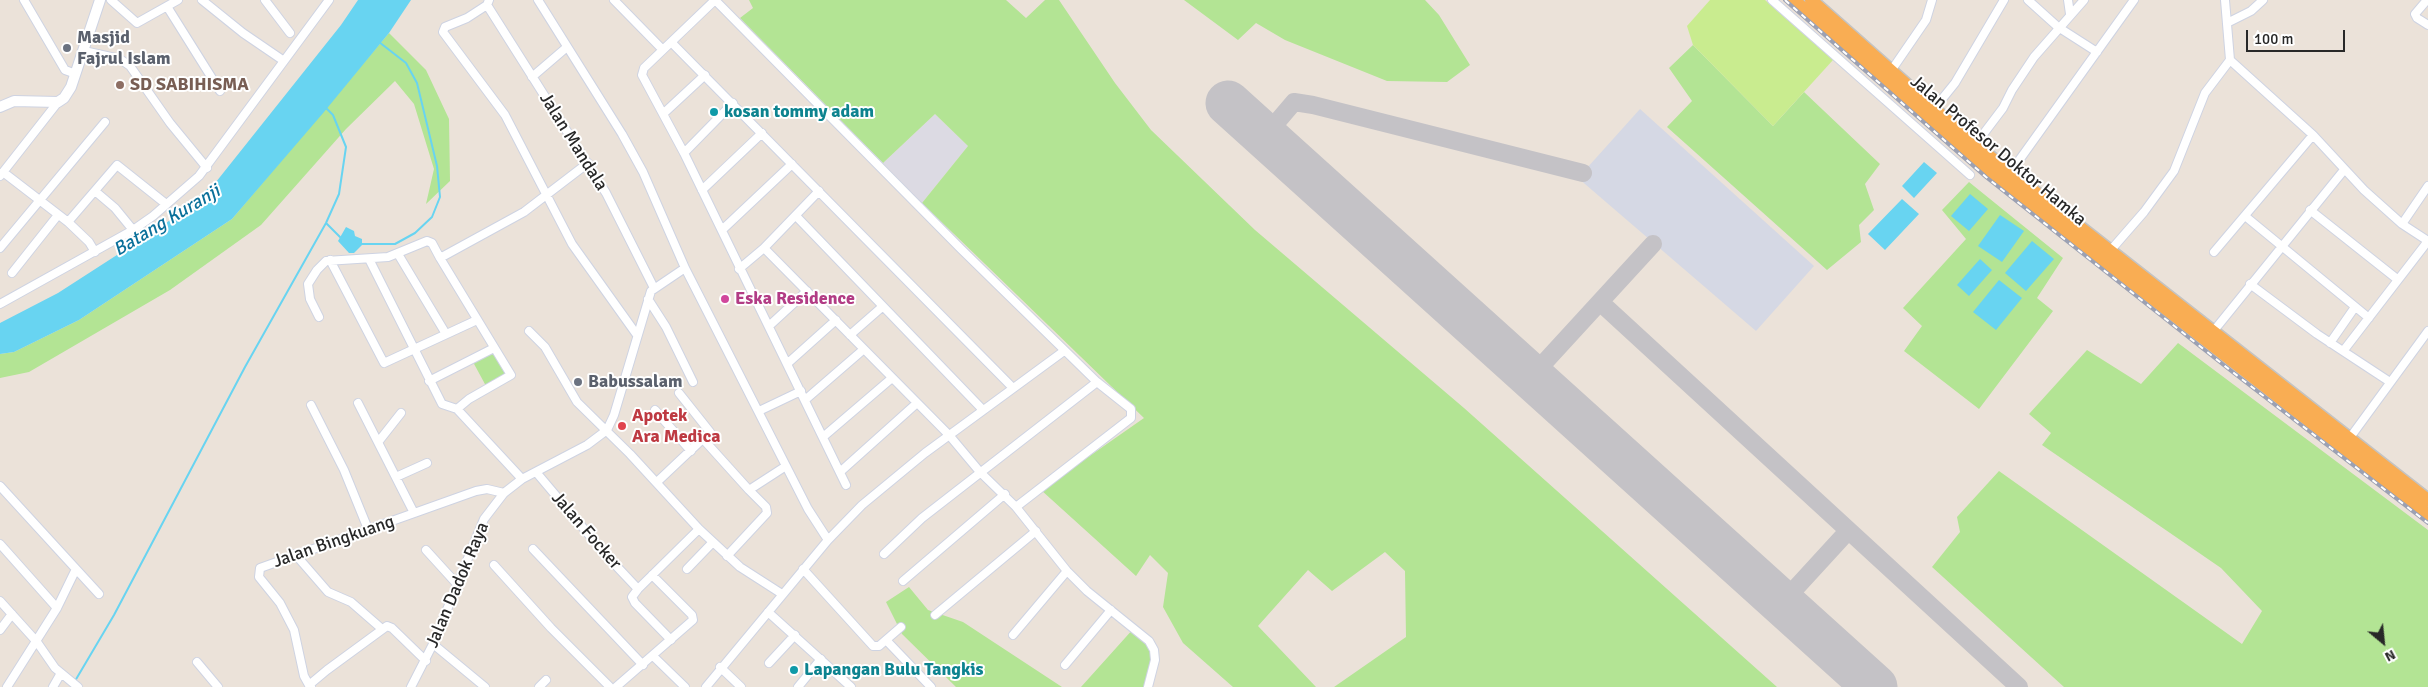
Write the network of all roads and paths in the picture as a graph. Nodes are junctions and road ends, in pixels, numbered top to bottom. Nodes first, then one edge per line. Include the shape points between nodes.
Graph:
1 (24, 0) edge
2 (100, 0) edge
3 (111, 0) edge
4 (178, 0) edge
5 (202, 0) edge
6 (265, 0) edge
7 (538, 0) edge
8 (614, 0) edge
9 (1772, 0) edge
10 (1794, 0) edge
11 (1810, 0) edge
12 (1932, 0) edge
13 (2004, 0) edge
14 (2028, 0) edge
15 (2068, 0) edge
16 (2084, 0) edge
17 (2134, 0) edge
18 (2225, 0) edge
19 (2262, 0) edge
20 (2426, 0) edge
21 (325, 1) edge
22 (488, 2) edge
23 (168, 8) junction
24 (2070, 14) junction
25 (1828, 23) junction
26 (2227, 23) junction
27 (2428, 25) edge
28 (2058, 27) junction
29 (290, 33) dead end
30 (671, 42) junction
31 (567, 47) junction
32 (662, 49) junction
33 (84, 51) junction
34 (2097, 52) junction
35 (2230, 60) junction
36 (284, 61) junction
37 (1891, 71) junction
38 (76, 74) junction
39 (705, 74) junction
40 (532, 77) junction
41 (220, 91) dead end
42 (58, 102) junction
43 (733, 103) junction
44 (0, 107) edge
45 (1934, 108) junction
46 (664, 113) junction
47 (105, 122) dead end
48 (762, 133) junction
49 (2313, 135) junction
50 (1975, 145) junction
51 (684, 153) junction
52 (588, 162) junction
53 (792, 164) junction
54 (207, 168) junction
55 (2344, 170) junction
56 (2010, 173) junction
57 (2, 174) edge
58 (1970, 174) dead end
59 (702, 190) junction
60 (2427, 190) edge
61 (95, 191) junction
62 (819, 191) junction
63 (546, 196) junction
64 (39, 199) junction
65 (166, 204) junction
66 (2047, 209) junction
67 (2310, 210) junction
68 (58, 215) junction
69 (796, 216) junction
70 (2245, 216) junction
71 (68, 222) junction
72 (2402, 224) junction
73 (133, 230) junction
74 (722, 230) junction
75 (2428, 241) edge
76 (2281, 247) junction
77 (0, 248) edge
78 (764, 248) junction
79 (2110, 251) junction
80 (95, 252) junction
81 (2214, 252) dead end
82 (398, 254) junction
83 (440, 258) junction
84 (369, 259) junction
85 (330, 260) junction
86 (685, 268) junction
87 (739, 269) junction
88 (12, 273) dead end
89 (2397, 279) junction
90 (2250, 284) junction
91 (654, 288) junction
92 (807, 291) junction
93 (2156, 295) junction
94 (648, 299) junction
95 (0, 304) edge
96 (882, 307) junction
97 (2355, 307) junction
98 (320, 317) dead end
99 (2369, 318) junction
100 (477, 320) junction
101 (836, 320) junction
102 (769, 326) junction
103 (529, 331) dead end
104 (2428, 332) edge
105 (2212, 333) junction
106 (446, 334) junction
107 (637, 335) junction
108 (850, 335) junction
109 (2330, 343) junction
110 (494, 348) junction
111 (864, 349) junction
112 (414, 350) junction
113 (2344, 350) junction
114 (1064, 351) junction
115 (788, 363) junction
116 (892, 378) junction
117 (429, 381) junction
118 (693, 382) dead end
119 (1097, 382) junction
120 (2390, 382) junction
121 (2269, 384) junction
122 (1013, 388) junction
123 (801, 391) junction
124 (679, 394) dead end
125 (2288, 399) junction
126 (805, 400) junction
127 (358, 403) dead end
128 (917, 403) junction
129 (311, 405) dead end
130 (457, 410) junction
131 (655, 410) dead end
132 (983, 410) junction
133 (759, 411) junction
134 (401, 413) dead end
135 (608, 430) junction
136 (949, 435) junction
137 (823, 437) junction
138 (703, 439) junction
139 (2349, 439) junction
140 (378, 441) junction
141 (691, 450) junction
142 (427, 463) dead end
143 (786, 466) junction
144 (536, 472) junction
145 (840, 472) junction
146 (980, 472) junction
147 (396, 477) junction
148 (522, 479) junction
149 (657, 482) junction
150 (846, 485) dead end
151 (0, 486) edge
152 (749, 490) junction
153 (504, 493) junction
154 (1005, 494) junction
155 (2428, 500) edge
156 (1016, 507) junction
157 (414, 513) junction
158 (2428, 514) edge
159 (368, 529) junction
160 (699, 529) junction
161 (1036, 530) junction
162 (828, 540) junction
163 (713, 542) junction
164 (0, 544) edge
165 (533, 549) dead end
166 (426, 550) dead end
167 (295, 554) junction
168 (884, 554) dead end
169 (727, 556) junction
170 (494, 565) dead end
171 (76, 569) junction
172 (687, 569) dead end
173 (803, 569) junction
174 (1067, 571) junction
175 (652, 575) junction
176 (903, 581) dead end
177 (456, 583) junction
178 (638, 589) junction
179 (99, 594) dead end
180 (782, 594) junction
181 (0, 601) edge
182 (57, 608) junction
183 (1111, 610) junction
184 (768, 612) junction
185 (12, 614) junction
186 (935, 615) dead end
187 (901, 627) dead end
188 (382, 629) junction
189 (0, 630) edge
190 (795, 635) junction
191 (1013, 635) dead end
192 (671, 640) junction
193 (886, 640) junction
194 (37, 642) junction
195 (433, 644) junction
196 (653, 656) junction
197 (821, 659) junction
198 (426, 661) junction
199 (197, 662) dead end
200 (769, 663) dead end
201 (643, 665) junction
202 (1065, 665) dead end
203 (720, 667) junction
204 (63, 675) junction
205 (546, 680) dead end
206 (310, 686) edge
207 (8, 687) edge
208 (53, 687) edge
209 (78, 687) edge
210 (218, 687) edge
211 (411, 687) edge
212 (485, 687) edge
213 (539, 687) edge
214 (610, 687) edge
215 (616, 687) edge
216 (686, 687) edge
217 (706, 687) edge
218 (741, 687) edge
219 (798, 687) edge
220 (851, 687) edge
221 (931, 687) edge
222 (1148, 687) edge

1 - 38 street via 65,70
2 - 33 street
3 - 23 street via 137,24
4 - 23 street
5 - 36 street via 242,33
6 - 29 street
7 - 31 street
8 - 32 street
9 - 58 street
10 - 25 highway
11 - 25 highway
12 - 37 street via 1926,20
13 - 45 street via 1955,83
14 - 28 street
15 - 24 street
16 - 24 street
17 - 34 street
18 - 26 street
19 - 26 street via 2251,11
20 - 27 street via 2415,14
21 - 36 street
22 - 40 street, Jalan Mandala
22 - 63 street via 467,18 445,27 443,32 505,115
23 - 41 street
24 - 28 street
25 - 37 highway, Jalan Profesor Doktor Hamka
25 - 66 highway, Jalan Profesor Doktor Hamka via 1987,169
26 - 35 street
28 - 34 street
28 - 50 street
30 - 32 street
30 - 39 street
30 - 114 street via 715,0
31 - 40 street
31 - 86 street via 643,172
32 - 46 street via 644,68 642,76
33 - 38 street
33 - 54 street via 126,63
34 - 56 street
35 - 49 street
35 - 79 street via 2205,93 2174,172
36 - 54 street
37 - 45 highway, Jalan Profesor Doktor Hamka
38 - 42 street via 70,90
39 - 43 street
39 - 46 street
40 - 52 street, Jalan Mandala
42 - 44 street via 14,101
42 - 57 street
43 - 48 street
43 - 51 street
45 - 50 highway, Jalan Profesor Doktor Hamka
46 - 51 street
47 - 64 street
48 - 53 street
48 - 59 street
49 - 55 street
49 - 70 street
50 - 56 highway, Jalan Profesor Doktor Hamka
51 - 59 street
52 - 63 street
52 - 91 street, Jalan Mandala
53 - 62 street
53 - 74 street
54 - 65 street
55 - 67 street
55 - 72 street
56 - 66 highway, Jalan Profesor Doktor Hamka
57 - 64 street
59 - 74 street
60 - 72 street
61 - 65 street via 118,165
61 - 71 street
61 - 73 street
62 - 69 street
62 - 122 street
63 - 83 street via 524,212
63 - 107 street via 572,244
64 - 68 street
64 - 77 street
65 - 73 street
66 - 79 highway, Jalan Profesor Doktor Hamka
66 - 93 highway, Jalan Profesor Doktor Hamka
67 - 76 street
67 - 89 street
68 - 71 street
68 - 88 street
69 - 78 street
69 - 96 street
70 - 76 street
70 - 81 street
71 - 80 street
72 - 75 street
73 - 80 street
74 - 87 street
75 - 89 street
76 - 90 street
76 - 97 street
78 - 87 street
78 - 92 street
79 - 93 highway, Jalan Profesor Doktor Hamka
80 - 95 street
82 - 83 street via 427,241 432,243
82 - 84 street
82 - 106 street
83 - 100 street
84 - 85 street
84 - 112 street
85 - 98 street via 321,265 308,284 310,299
85 - 112 street via 383,363
86 - 91 street
86 - 133 street
87 - 102 street
89 - 99 street
90 - 105 street
90 - 109 street
91 - 94 street
92 - 101 street
92 - 102 street
93 - 105 highway
93 - 121 highway
94 - 107 street
94 - 118 street
96 - 108 street
96 - 132 street
97 - 99 street
97 - 109 street
99 - 113 street
100 - 106 street
100 - 110 street
101 - 108 street
101 - 115 street
102 - 115 street
103 - 135 street via 545,347 578,402
104 - 120 street
105 - 121 highway
106 - 112 street
107 - 135 street
108 - 111 street
109 - 113 street
110 - 117 street
110 - 130 street via 510,376 469,399
111 - 116 street
111 - 126 street
112 - 117 street
113 - 120 street
114 - 119 street
114 - 122 street
115 - 123 street
116 - 128 street
116 - 137 street
117 - 130 street via 442,404
119 - 146 street
119 - 156 street via 1130,410 1131,418
120 - 139 street
121 - 125 highway
122 - 132 street
123 - 126 street
123 - 133 street
124 - 138 street via 710,429
125 - 139 highway
125 - 158 highway
126 - 137 street
127 - 140 street
128 - 136 street
128 - 145 street
129 - 159 street via 344,470
130 - 148 street
131 - 141 street
132 - 136 street
133 - 143 street
134 - 140 street
135 - 144 street, Jalan Dadok Raya via 596,440
135 - 149 street
136 - 146 street
136 - 162 street via 891,480
137 - 145 street
138 - 141 street
138 - 152 street
139 - 155 highway
140 - 147 street
141 - 149 street
142 - 147 street
143 - 152 street
143 - 162 street
144 - 148 street, Jalan Dadok Raya
144 - 178 street, Jalan Focker
145 - 150 street
146 - 154 street
146 - 168 street via 922,518
147 - 157 street
148 - 153 street, Jalan Dadok Raya
149 - 160 street
151 - 171 street
152 - 169 street via 766,507 767,513
153 - 157 street, Jalan Bingkuang via 487,489 476,491
153 - 177 street, Jalan Dadok Raya via 484,518
154 - 156 street
154 - 176 street
156 - 161 street
157 - 159 street, Jalan Bingkuang
159 - 167 street, Jalan Bingkuang
160 - 163 street
160 - 175 street
161 - 174 street
161 - 186 street
162 - 173 street
163 - 169 street
163 - 172 street
164 - 182 street
165 - 201 street
166 - 177 street
167 - 188 street via 322,587 351,602
167 - 206 street, Jalan Bingkuang via 260,568 258,574 290,620 304,676
169 - 180 street
170 - 214 street
171 - 179 street
171 - 182 street
173 - 180 street
173 - 193 street via 873,646 877,647
174 - 183 street
174 - 191 street
175 - 178 street
175 - 192 street via 693,617 692,622
177 - 195 street, Jalan Dadok Raya
178 - 192 street via 633,594 633,601
180 - 184 street
181 - 185 street
182 - 194 street
183 - 202 street
183 - 222 street via 1151,644 1155,660
184 - 190 street
184 - 203 street
185 - 189 street
185 - 194 street
187 - 193 street
188 - 198 street via 391,627
188 - 206 street via 342,657
190 - 197 street
190 - 200 street
192 - 196 street
193 - 221 street
194 - 204 street
194 - 207 street
195 - 198 street, Jalan Dadok Raya
195 - 212 street
196 - 201 street
196 - 216 street
197 - 219 street
197 - 220 street
198 - 211 street, Jalan Dadok Raya
199 - 210 street
201 - 215 street
203 - 217 street
203 - 218 street
204 - 208 street
204 - 209 street
205 - 213 street

